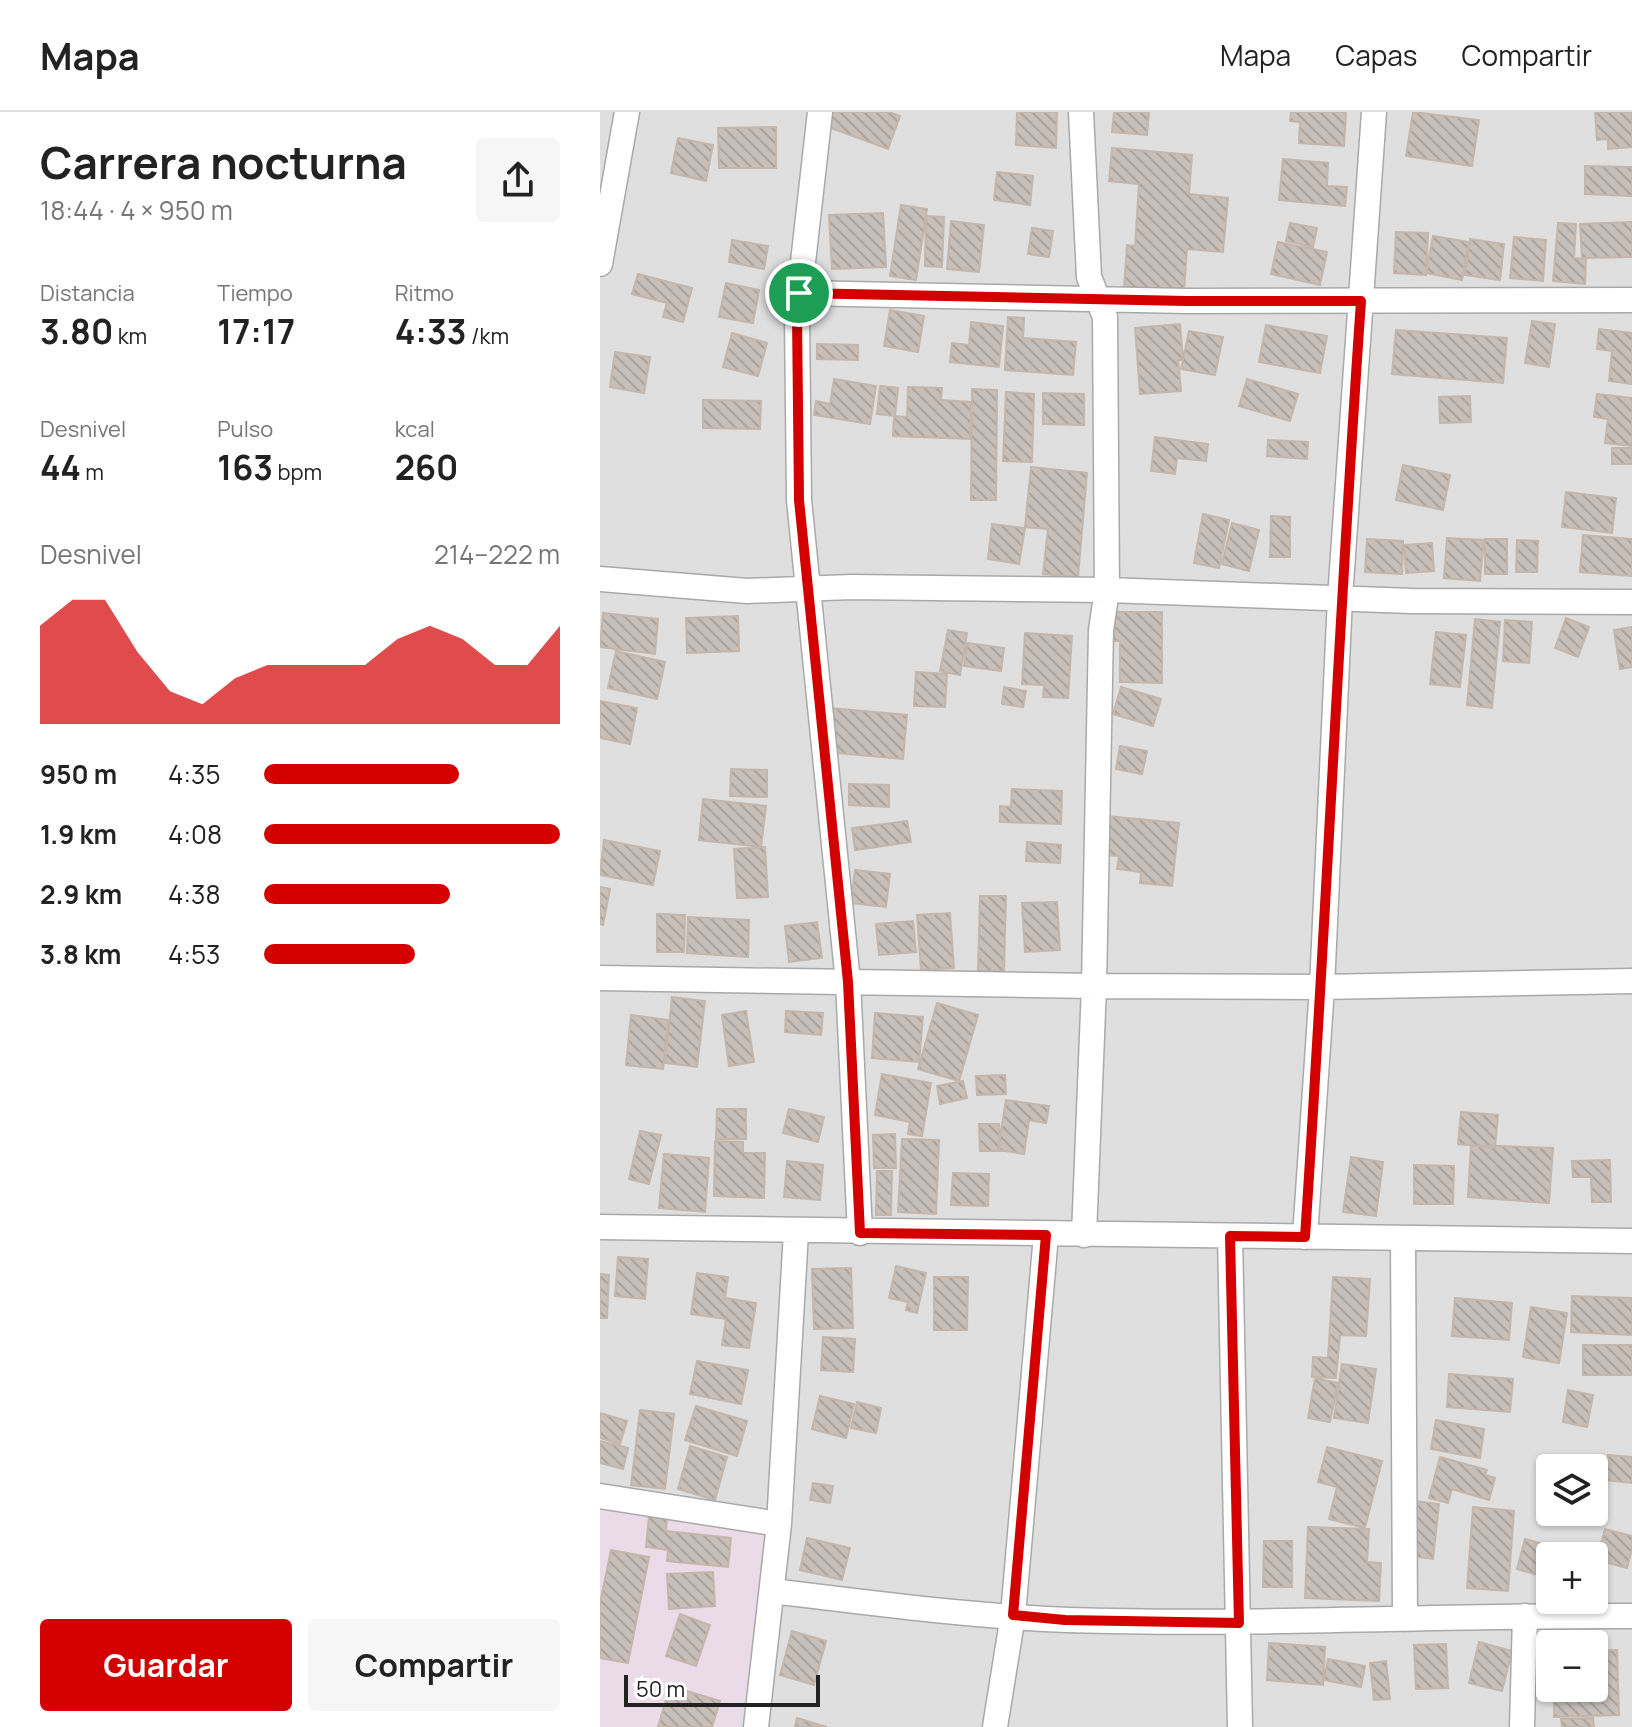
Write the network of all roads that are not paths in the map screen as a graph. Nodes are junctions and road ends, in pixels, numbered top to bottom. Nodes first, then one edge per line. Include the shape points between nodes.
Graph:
1 (627, 112) edge
2 (820, 112) edge
3 (1081, 112) edge
4 (1374, 112) edge
5 (600, 264) edge
6 (799, 293) junction
7 (1098, 299) junction
8 (1632, 300) edge
9 (1361, 301) junction
10 (600, 579) edge
11 (808, 589) junction
12 (1107, 590) junction
13 (1340, 598) junction
14 (1632, 602) edge
15 (600, 978) edge
16 (1632, 981) edge
17 (848, 982) junction
18 (1094, 986) junction
19 (1322, 987) junction
20 (600, 1227) edge
21 (796, 1232) junction
22 (860, 1233) junction
23 (1046, 1235) junction
24 (1084, 1235) junction
25 (1230, 1236) junction
26 (1305, 1237) junction
27 (1403, 1238) junction
28 (1632, 1241) edge
29 (600, 1496) edge
30 (779, 1524) junction
31 (772, 1591) junction
32 (1013, 1615) junction
33 (1525, 1616) junction
34 (1632, 1616) edge
35 (1405, 1619) junction
36 (1239, 1623) junction
37 (756, 1727) edge
38 (995, 1727) edge
39 (1240, 1727) edge
40 (1522, 1727) edge

1 - 5 street
2 - 6 street
3 - 7 street via 1089,277
4 - 9 street
6 - 7 street
6 - 11 street via 799,500
7 - 9 street
7 - 12 street via 1105,317
8 - 9 street
9 - 13 street
10 - 11 street via 747,591
11 - 12 street
11 - 17 street
12 - 13 street
12 - 18 street via 1101,630
13 - 14 street
13 - 19 street
15 - 17 street
16 - 19 street
17 - 18 street
17 - 22 street
18 - 19 street
18 - 24 street
19 - 26 street
20 - 21 street
21 - 22 street
21 - 30 street
22 - 23 street
23 - 24 street
23 - 32 street
24 - 25 street
25 - 26 street
25 - 36 street
26 - 27 street
27 - 28 street
27 - 35 street
29 - 30 street
30 - 31 street
31 - 32 street
31 - 37 street
32 - 36 street
32 - 38 street
33 - 34 street
33 - 35 street
33 - 40 street
35 - 36 street
36 - 39 street

